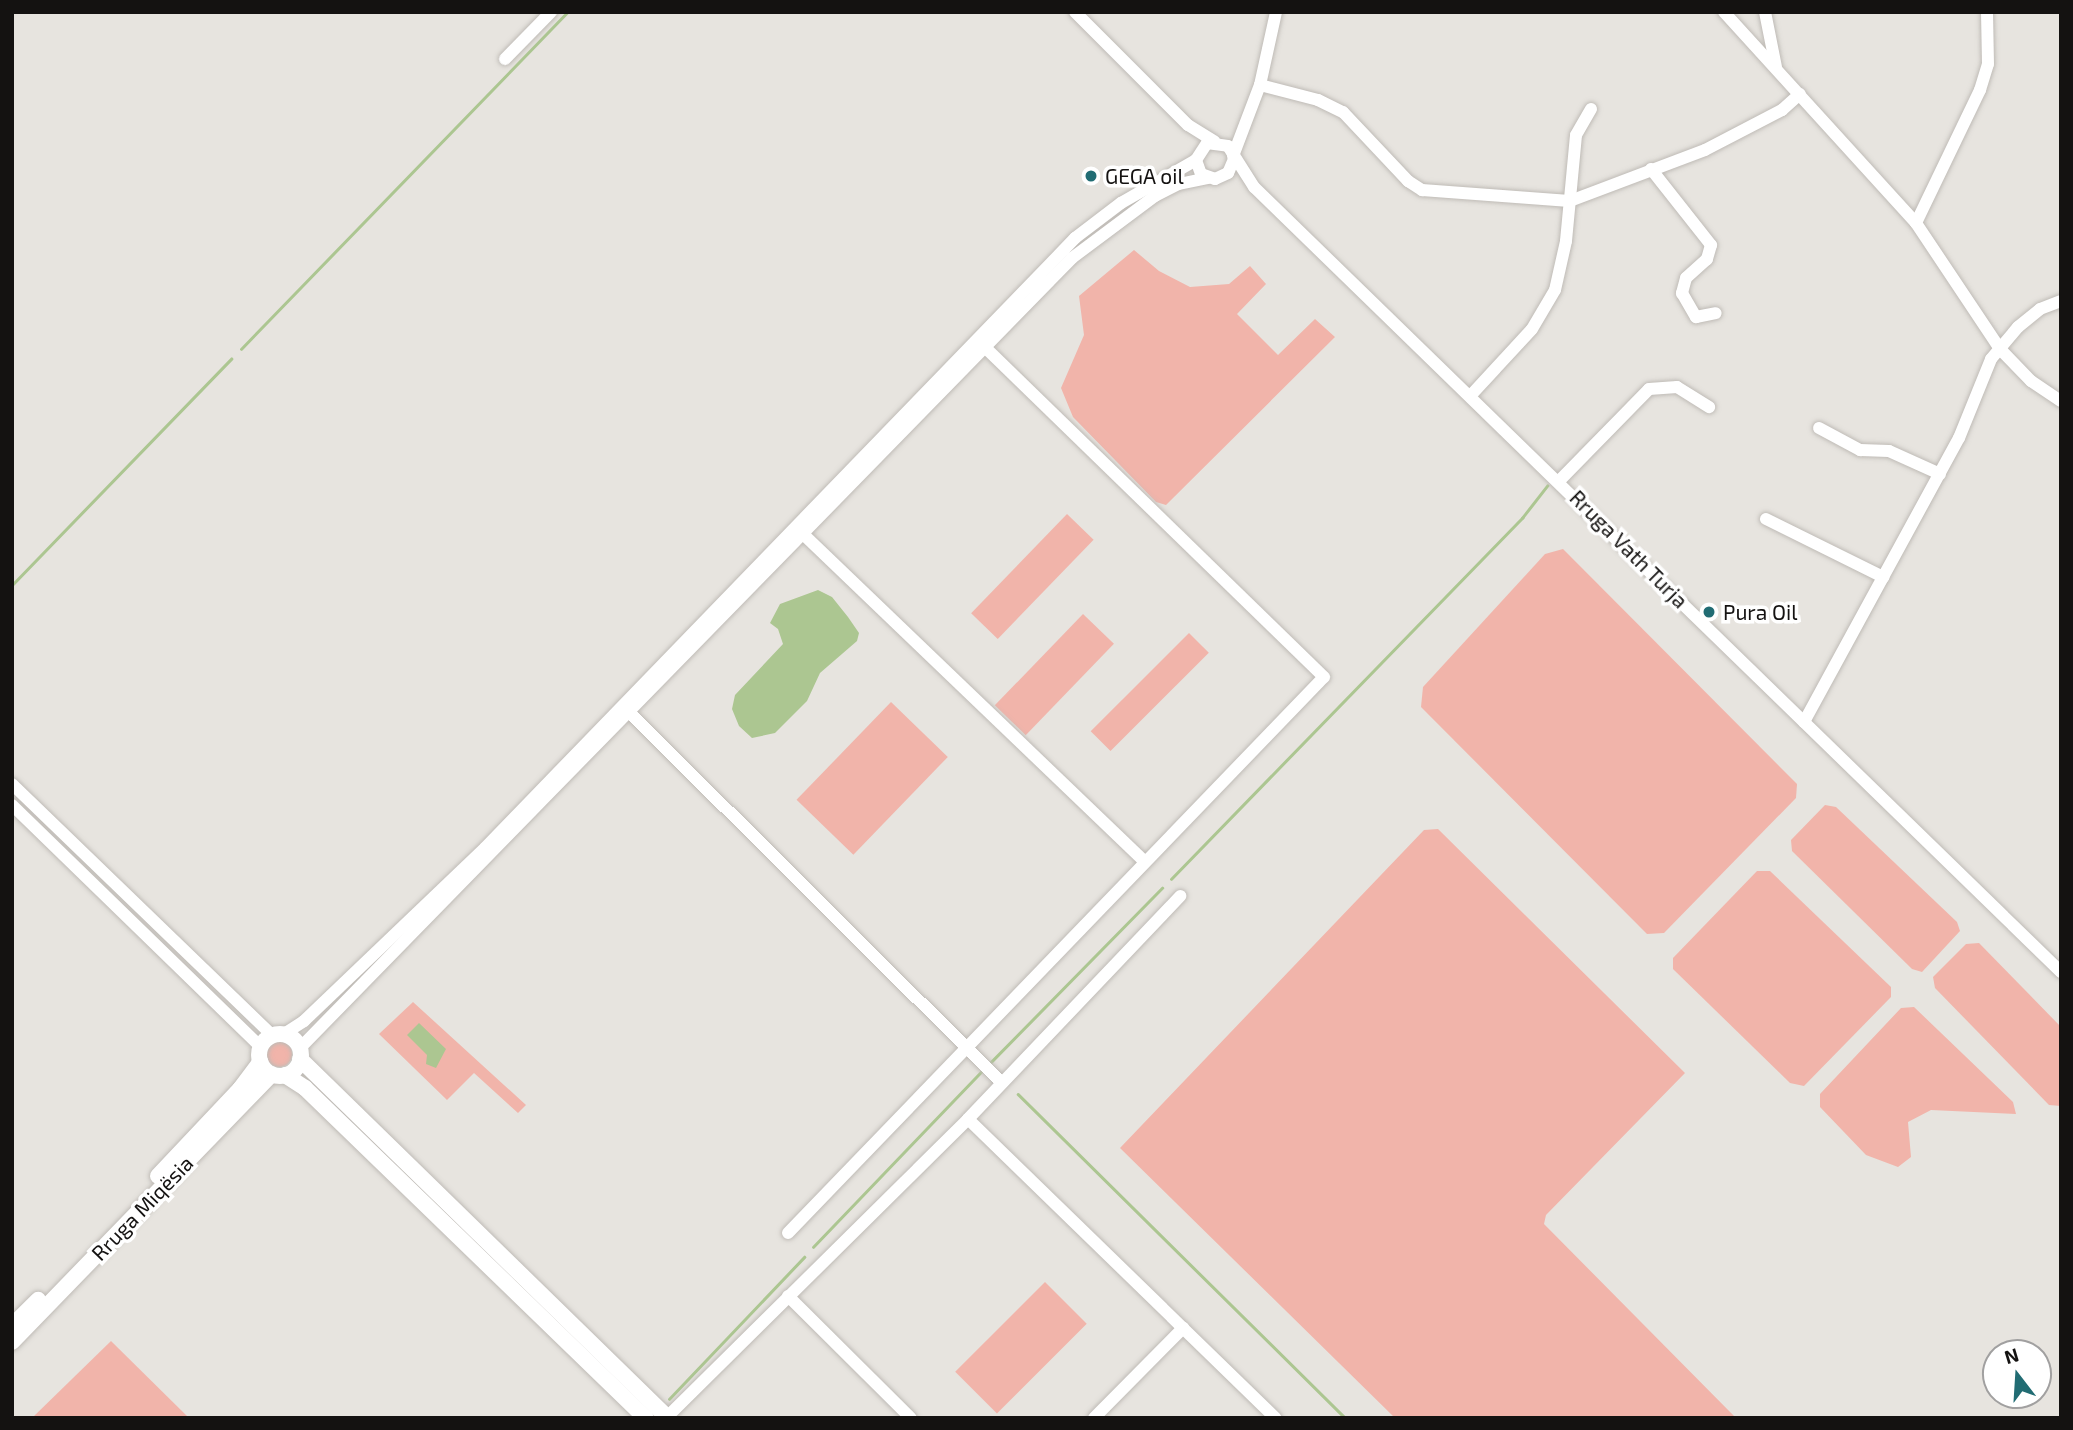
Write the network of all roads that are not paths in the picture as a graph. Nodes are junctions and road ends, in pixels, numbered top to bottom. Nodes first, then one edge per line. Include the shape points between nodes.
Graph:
1 (551, 12) edge
2 (1075, 12) edge
3 (1276, 12) edge
4 (1724, 12) edge
5 (1765, 12) edge
6 (1987, 12) edge
7 (505, 60) dead end
8 (1776, 67) junction
9 (1260, 85) junction
10 (1800, 94) junction
11 (1591, 109) dead end
12 (1247, 124) junction
13 (1188, 125) junction
14 (1216, 141) junction
15 (1196, 157) junction
16 (1233, 158) junction
17 (1651, 169) junction
18 (1222, 177) junction
19 (1208, 178) junction
20 (1254, 187) junction
21 (1570, 201) junction
22 (1916, 223) junction
23 (2061, 301) edge
24 (1716, 313) dead end
25 (984, 346) junction
26 (2000, 349) junction
27 (1472, 394) junction
28 (2061, 401) edge
29 (1709, 407) dead end
30 (1819, 428) dead end
31 (1940, 474) junction
32 (1560, 480) junction
33 (1766, 519) dead end
34 (802, 533) junction
35 (1883, 577) junction
36 (630, 713) junction
37 (1804, 722) junction
38 (12, 784) edge
39 (12, 805) edge
40 (1145, 862) junction
41 (1180, 896) dead end
42 (2061, 972) edge
43 (269, 1044) junction
44 (967, 1049) junction
45 (300, 1053) junction
46 (279, 1075) junction
47 (1002, 1083) junction
48 (968, 1119) junction
49 (788, 1233) dead end
50 (788, 1296) junction
51 (12, 1326) edge
52 (1183, 1328) junction
53 (12, 1342) edge
54 (667, 1417) edge
55 (646, 1418) edge
56 (911, 1418) edge
57 (1094, 1418) edge
58 (1276, 1418) edge

1 - 7 street
2 - 13 street, Rruga Vath Turja
3 - 9 street
4 - 8 street
5 - 8 street
6 - 22 street via 1987,64 1980,90
8 - 10 street
9 - 12 street
9 - 21 street via 1318,100 1343,112 1422,190
10 - 17 street via 1745,131
10 - 22 street
11 - 21 street via 1576,135
12 - 14 street
12 - 16 street
13 - 14 street, Rruga Vath Turja
13 - 15 street, Rruga Vath Turja
14 - 15 street
14 - 16 street, Rruga Vath Turja via 1228,146
15 - 19 street, Rruga Vath Turja
15 - 43 street via 1075,238 485,848 304,1021
16 - 18 street
16 - 20 street, Rruga Vath Turja
17 - 21 street
17 - 24 street via 1711,245 1707,259 1686,278 1682,293 1696,317
18 - 19 street, Rruga Vath Turja
18 - 20 street, Rruga Vath Turja
19 - 25 street via 1179,184 1126,214 1072,258
20 - 27 street, Rruga Vath Turja
21 - 27 street via 1555,290 1532,329
22 - 26 street
23 - 26 street via 2040,310
25 - 34 street
25 - 40 street via 1324,677
26 - 28 street via 2031,381
26 - 31 street via 1991,359
27 - 32 street, Rruga Vath Turja
29 - 32 street via 1677,387 1649,389
30 - 31 street via 1860,450 1889,452
31 - 35 street
32 - 37 street, Rruga Vath Turja
33 - 35 street
34 - 36 street
34 - 40 street
35 - 37 street
36 - 44 street
36 - 45 street
37 - 42 street, Rruga Vath Turja
38 - 43 street
39 - 43 street
40 - 44 street
41 - 47 street
43 - 45 main road
43 - 46 main road
43 - 51 main road, Rruga Miqësia via 197,1135
44 - 47 street
44 - 49 street
45 - 46 main road, Rruga Miqësia
45 - 54 main road
46 - 53 main road, Rruga Miqësia
46 - 55 main road via 305,1088
47 - 48 street
48 - 50 street
48 - 52 street
50 - 54 street
50 - 56 street
52 - 57 street
52 - 58 street

